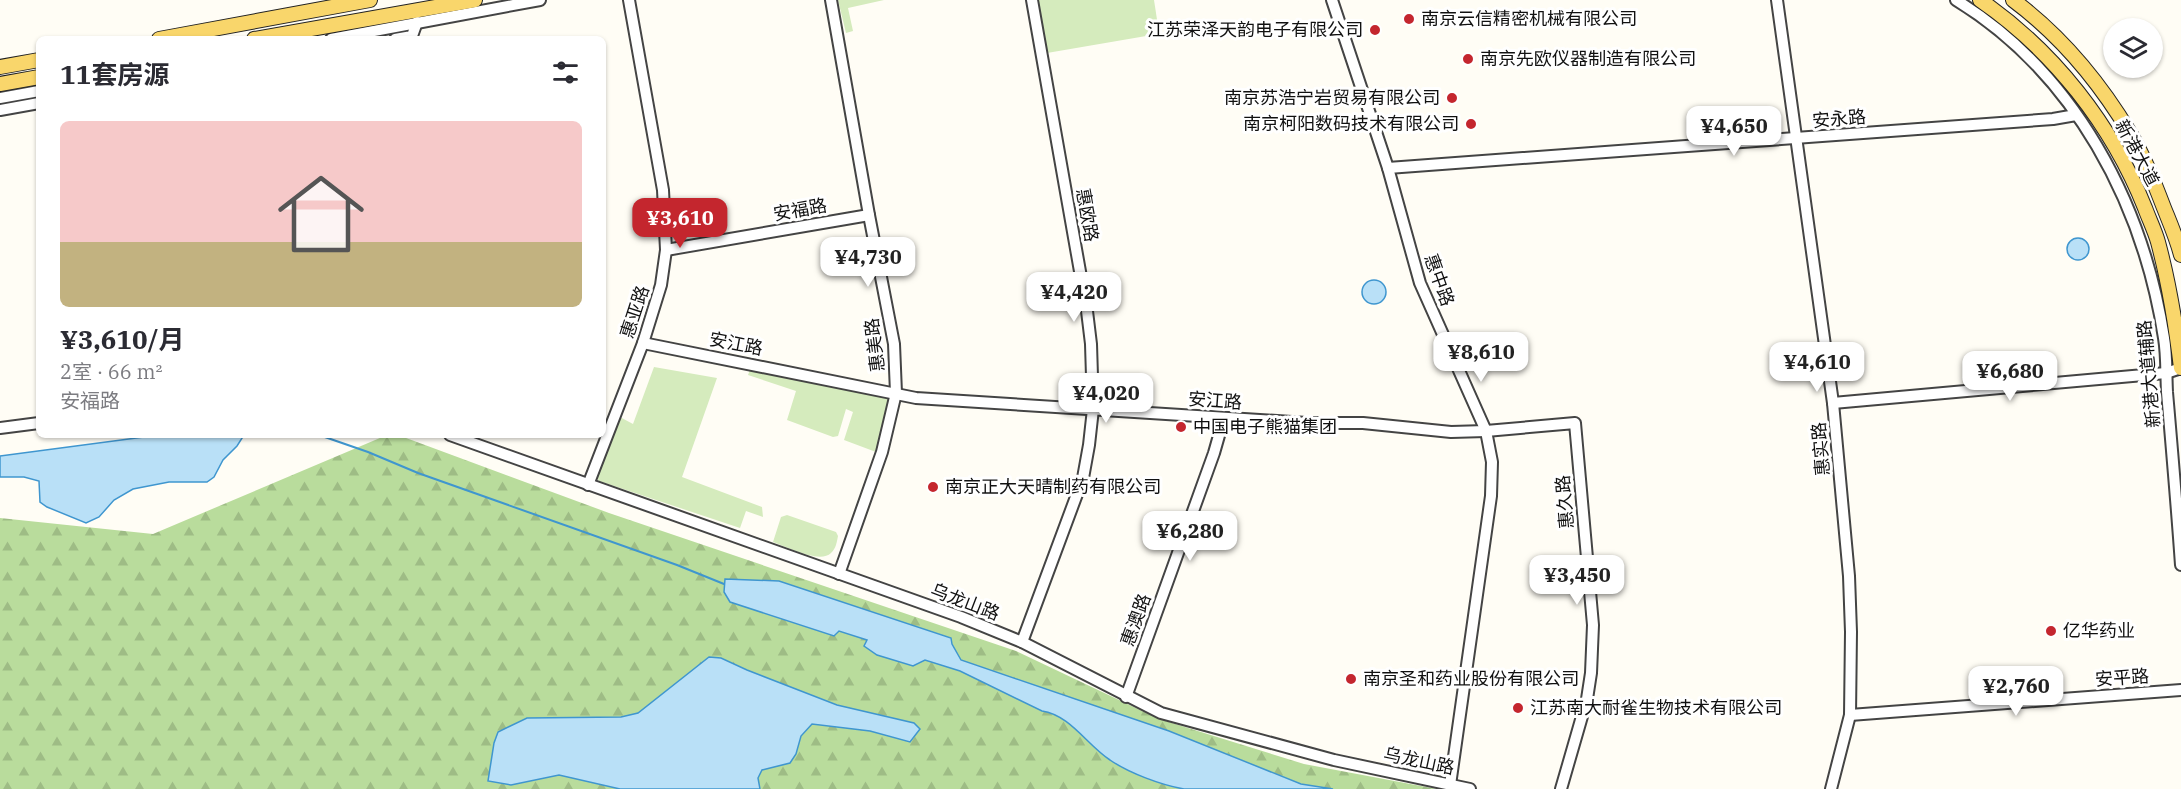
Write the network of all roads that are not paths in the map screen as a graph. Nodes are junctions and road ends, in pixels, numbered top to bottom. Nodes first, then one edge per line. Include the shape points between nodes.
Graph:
1 (370, 0) edge
2 (475, 0) edge
3 (540, 0) edge
4 (629, 0) edge
5 (831, 0) edge
6 (1032, 0) edge
7 (1332, 0) edge
8 (1777, 0) edge
9 (1956, 0) edge
10 (1980, 0) edge
11 (2013, 0) edge
12 (417, 22) junction
13 (175, 36) edge
14 (271, 36) edge
15 (346, 36) edge
16 (412, 36) edge
17 (36, 61) edge
18 (0, 67) edge
19 (36, 78) edge
20 (0, 84) edge
21 (36, 92) edge
22 (0, 98) edge
23 (36, 104) edge
24 (0, 110) edge
25 (2076, 115) junction
26 (1796, 139) junction
27 (1388, 168) junction
28 (868, 215) junction
29 (666, 250) junction
30 (2181, 255) edge
31 (643, 343) junction
32 (2181, 368) edge
33 (2166, 373) junction
34 (896, 393) junction
35 (1833, 403) junction
36 (1093, 409) junction
37 (1224, 418) junction
38 (36, 423) edge
39 (1575, 423) joint
40 (0, 428) edge
41 (1486, 431) junction
42 (458, 438) edge
43 (588, 485) junction
44 (2181, 565) edge
45 (839, 574) junction
46 (1022, 642) junction
47 (2181, 690) edge
48 (1126, 697) junction
49 (1850, 715) junction
50 (1450, 785) junction
51 (1470, 789) edge
52 (1561, 789) edge
53 (1832, 789) edge

1 - 13 main road
2 - 14 main road
3 - 12 street
4 - 29 street, 惠亚路 via 663,190
5 - 28 street, 惠美路
6 - 36 street, 惠欧路 via 1087,311
7 - 27 street, 惠中路
8 - 26 street, 惠实路
9 - 25 street, 新港大道辅路 via 2007,38 2040,69
10 - 32 main road, 新港大道 via 2008,19 2052,60 2097,117 2133,178 2157,240
11 - 30 main road, 新港大道 via 2057,39 2107,97 2152,176
12 - 15 street
12 - 16 street
17 - 18 main road
19 - 20 main road
21 - 22 street
23 - 24 street
25 - 26 street, 安永路
25 - 33 street, 新港大道辅路 via 2113,173 2134,219 2158,304
26 - 27 street, 安永路
26 - 35 street, 惠实路
27 - 41 street, 惠中路 via 1420,283
28 - 29 street, 安福路
28 - 34 street, 惠美路 via 894,344
29 - 31 street, 惠亚路 via 661,285
31 - 34 street, 安江路
31 - 43 street, 惠亚路
32 - 33 street
33 - 35 street
33 - 44 street, 新港大道辅路
34 - 36 street, 安江路 via 916,398
34 - 45 street, 惠美路 via 882,452
35 - 49 street, 惠实路 via 1849,587
36 - 37 street, 安江路
36 - 46 street, 惠欧路 via 1083,478
37 - 41 street, 安江路
37 - 48 street, 惠澳路
38 - 40 street
39 - 41 street, 安江路
39 - 52 street, 惠久路 via 1593,637 1587,699
41 - 50 street, 惠中路 via 1492,462 1491,496
42 - 43 street, 乌龙山路
43 - 45 street, 乌龙山路
45 - 46 street, 乌龙山路
46 - 48 street, 乌龙山路
47 - 49 street, 安平路
48 - 50 street, 乌龙山路 via 1161,713 1334,760
49 - 53 street, 惠实路
50 - 51 street, 乌龙山路

